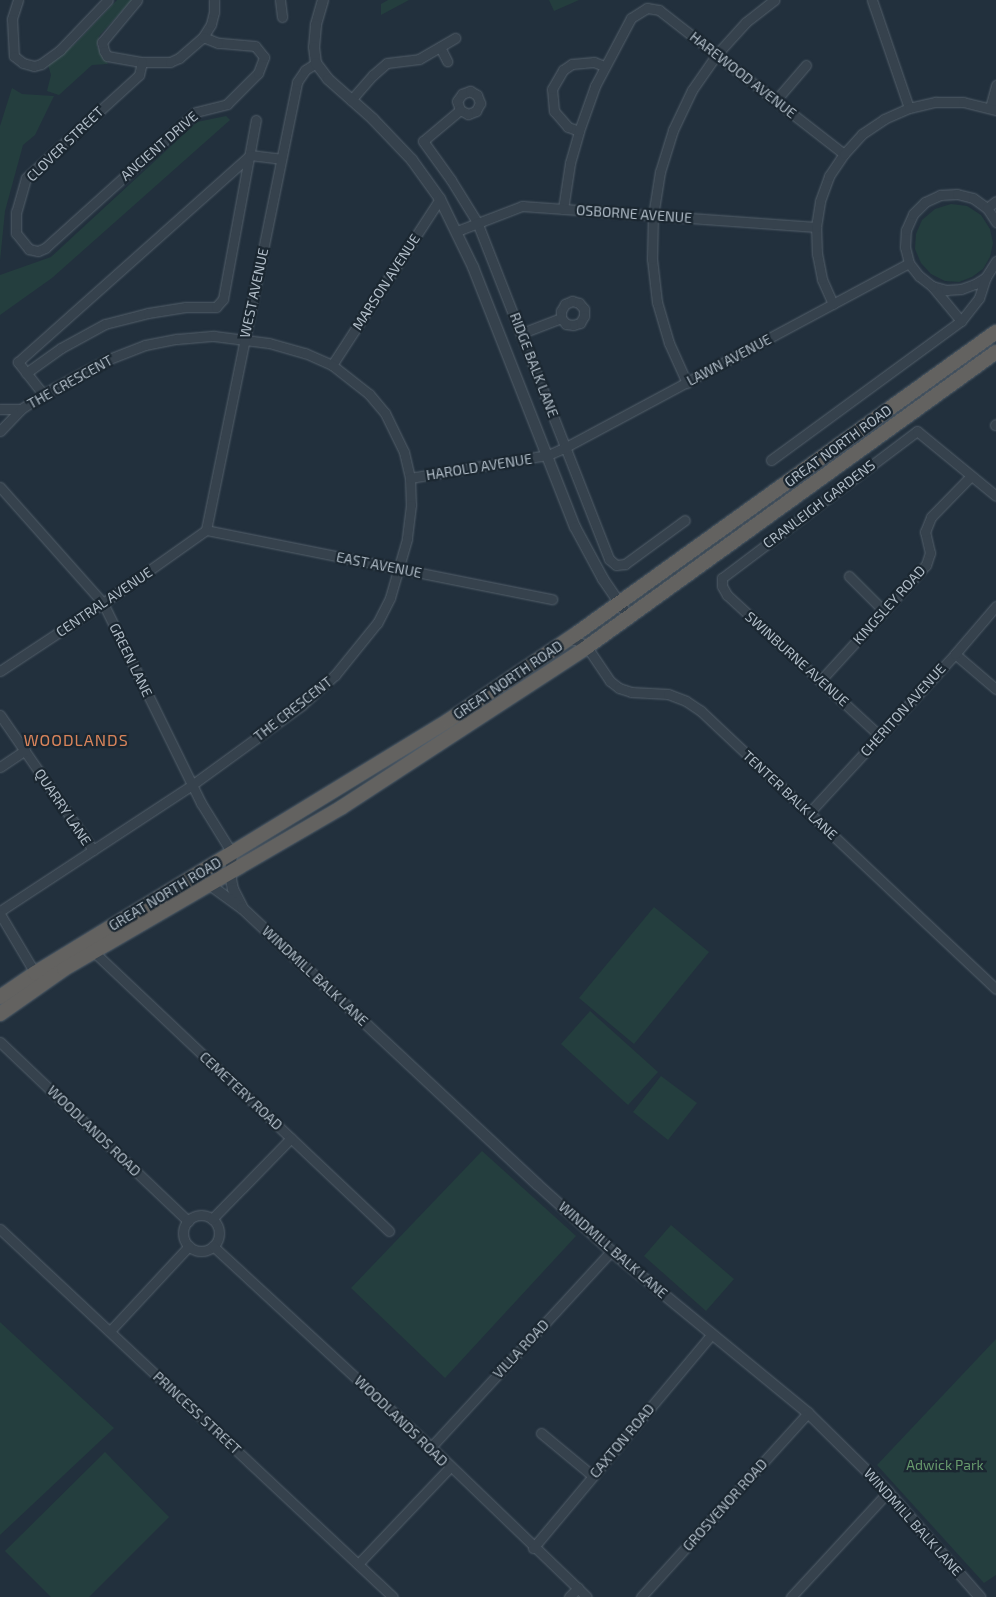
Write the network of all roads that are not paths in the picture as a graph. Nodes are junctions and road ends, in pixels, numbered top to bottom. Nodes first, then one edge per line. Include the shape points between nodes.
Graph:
1 (18, 0) edge
2 (108, 0) edge
3 (137, 0) edge
4 (214, 0) edge
5 (280, 0) edge
6 (323, 0) edge
7 (774, 0) edge
8 (872, 0) edge
9 (282, 17) dead end
10 (203, 37) junction
11 (455, 38) dead end
12 (440, 47) junction
13 (717, 54) junction
14 (447, 61) dead end
15 (142, 62) junction
16 (316, 63) junction
17 (806, 65) dead end
18 (604, 66) junction
19 (996, 85) edge
20 (352, 100) junction
21 (776, 100) junction
22 (909, 108) junction
23 (993, 109) edge
24 (460, 110) dead end
25 (256, 120) dead end
26 (579, 131) junction
27 (250, 154) junction
28 (844, 154) junction
29 (281, 159) junction
30 (440, 199) junction
31 (996, 201) edge
32 (987, 208) junction
33 (562, 209) junction
34 (653, 216) junction
35 (477, 222) junction
36 (996, 222) edge
37 (816, 227) junction
38 (457, 231) junction
39 (45, 248) joint
40 (909, 263) junction
41 (995, 265) edge
42 (986, 277) junction
43 (932, 286) junction
44 (834, 304) junction
45 (561, 318) dead end
46 (961, 320) junction
47 (996, 332) edge
48 (522, 333) junction
49 (244, 339) junction
50 (996, 352) edge
51 (332, 364) junction
52 (26, 373) junction
53 (686, 382) junction
54 (43, 394) junction
55 (0, 409) edge
56 (21, 409) junction
57 (0, 431) edge
58 (564, 448) junction
59 (548, 455) junction
60 (771, 460) dead end
61 (971, 476) junction
62 (410, 478) junction
63 (0, 487) edge
64 (996, 496) edge
65 (685, 520) dead end
66 (206, 530) junction
67 (400, 569) junction
68 (849, 576) dead end
69 (722, 578) joint
70 (552, 599) dead end
71 (619, 603) junction
72 (103, 604) junction
73 (996, 606) edge
74 (884, 611) junction
75 (629, 616) junction
76 (587, 626) junction
77 (567, 640) junction
78 (586, 647) junction
79 (956, 654) junction
80 (0, 671) edge
81 (820, 681) junction
82 (996, 689) edge
83 (0, 715) edge
84 (880, 736) junction
85 (24, 750) junction
86 (0, 767) edge
87 (192, 785) junction
88 (809, 813) junction
89 (93, 850) junction
90 (232, 853) junction
91 (230, 874) junction
92 (210, 885) junction
93 (242, 908) junction
94 (0, 913) edge
95 (94, 952) junction
96 (35, 973) junction
97 (996, 989) edge
98 (0, 997) edge
99 (0, 1014) edge
100 (0, 1042) edge
101 (291, 1138) junction
102 (212, 1219) junction
103 (188, 1221) junction
104 (0, 1229) edge
105 (389, 1231) dead end
106 (189, 1246) junction
107 (213, 1246) junction
108 (611, 1251) junction
109 (110, 1331) junction
110 (712, 1334) junction
111 (808, 1413) junction
112 (541, 1434) dead end
113 (431, 1447) junction
114 (450, 1468) junction
115 (592, 1476) junction
116 (888, 1492) junction
117 (533, 1548) junction
118 (358, 1564) junction
119 (578, 1588) junction
120 (976, 1596) edge
121 (393, 1597) edge
122 (569, 1597) edge
123 (587, 1597) edge
124 (641, 1597) edge
125 (791, 1597) edge

1 - 2 street via 12,19 14,56 23,64 34,66 60,50
3 - 15 street via 102,42 107,56
4 - 10 street via 213,18
5 - 9 street
6 - 16 street via 315,37
7 - 13 street via 746,22
8 - 22 street
10 - 15 street via 170,62
10 - 39 street, ANCIENT DRIVE via 218,43 255,46 264,57 258,73 227,104 196,112
11 - 12 street
12 - 14 street
12 - 20 street via 414,60 387,63
13 - 18 street, HAREWOOD AVENUE via 653,7 631,18
13 - 21 street, HAREWOOD AVENUE
13 - 34 street via 692,90 673,130 660,172
15 - 39 street, CLOVER STREET via 139,75 26,178 16,212 16,233 29,249 38,251
16 - 20 street, RIDGE BALK LANE via 328,79
16 - 29 street, WEST AVENUE via 305,70 297,82
17 - 21 street
18 - 26 street
18 - 26 street via 583,62 572,64 556,79 552,89 557,115 568,127
19 - 23 street
20 - 30 street, RIDGE BALK LANE via 412,160
21 - 28 street, HAREWOOD AVENUE
22 - 23 street via 936,102 964,102
22 - 28 street via 862,134
24 - 35 street, RIDGE BALK LANE via 423,141
25 - 27 street
26 - 33 street
27 - 29 street
27 - 52 street via 18,362
27 - 52 street via 223,299 216,307 186,307 105,324 61,348
28 - 37 street via 826,184
29 - 49 street, WEST AVENUE
30 - 38 street, RIDGE BALK LANE
30 - 51 street, MARSON AVENUE
31 - 32 street
32 - 36 street
32 - 40 street via 974,198 957,194 940,195 925,202 913,214 906,230 905,247
33 - 34 street, OSBORNE AVENUE
33 - 35 street, OSBORNE AVENUE via 522,206
34 - 37 street, OSBORNE AVENUE
34 - 53 street via 652,259 658,302 669,343
35 - 38 street, OSBORNE AVENUE
35 - 48 street, RIDGE BALK LANE
37 - 44 street via 816,254 822,280
38 - 59 street, RIDGE BALK LANE
40 - 43 street
40 - 44 street, LAWN AVENUE
41 - 42 street
42 - 43 street via 961,289 946,290
42 - 46 street, GREAT NORTH ROAD via 979,298
43 - 46 street
44 - 53 street, LAWN AVENUE
45 - 48 street
46 - 60 street, GREAT NORTH ROAD
47 - 71 highway, GREAT NORTH ROAD
48 - 58 street, RIDGE BALK LANE
49 - 51 street, THE CRESCENT via 305,353
49 - 54 street, THE CRESCENT via 214,336 145,345 104,360
49 - 66 street, WEST AVENUE
50 - 75 highway, GREAT NORTH ROAD
51 - 62 street, THE CRESCENT via 369,394 385,413 404,452
52 - 54 street
53 - 58 street, LAWN AVENUE
54 - 56 street, THE CRESCENT
55 - 56 street
56 - 57 street, THE CRESCENT
58 - 59 street, LAWN AVENUE
58 - 65 street, RIDGE BALK LANE via 609,559 616,565 625,564
59 - 62 street, HAROLD AVENUE
59 - 71 street, RIDGE BALK LANE via 583,544
61 - 64 street
61 - 69 street, CRANLEIGH GARDENS via 917,431
61 - 74 street, KINGSLEY ROAD via 931,517 924,532 930,553 926,565
62 - 67 street, THE CRESCENT via 411,505
63 - 72 street, GREEN LANE
66 - 67 street, EAST AVENUE
66 - 72 street, CENTRAL AVENUE
67 - 70 street, EAST AVENUE
67 - 87 street, THE CRESCENT via 377,623 335,676 302,705
68 - 74 street
69 - 81 street, SWINBURNE AVENUE via 727,595
71 - 75 street, RIDGE BALK LANE
71 - 76 highway, GREAT NORTH ROAD
72 - 80 street, CENTRAL AVENUE
72 - 87 street, GREEN LANE
73 - 79 street, CHERITON AVENUE
74 - 81 street, KINGSLEY ROAD
75 - 78 highway, GREAT NORTH ROAD
76 - 77 highway, GREAT NORTH ROAD
76 - 78 street
77 - 78 street via 576,640
77 - 90 highway, GREAT NORTH ROAD via 449,720
78 - 88 street, TENTER BALK LANE via 618,688 668,694 701,711
78 - 91 highway, GREAT NORTH ROAD via 342,807
79 - 82 street
79 - 84 street, CHERITON AVENUE
81 - 84 street, SWINBURNE AVENUE
83 - 85 street, QUARRY LANE
84 - 88 street, CHERITON AVENUE
85 - 86 street
85 - 89 street, QUARRY LANE
87 - 89 street, THE CRESCENT
87 - 90 street, GREEN LANE
88 - 97 street, TENTER BALK LANE
89 - 94 street, THE CRESCENT
90 - 91 street
90 - 96 highway, GREAT NORTH ROAD
91 - 92 highway, GREAT NORTH ROAD
91 - 93 street, WINDMILL BALK LANE
92 - 93 street, WINDMILL BALK LANE
92 - 95 highway, GREAT NORTH ROAD
93 - 108 street, WINDMILL BALK LANE
94 - 96 street
95 - 99 highway, GREAT NORTH ROAD
95 - 101 street, CEMETERY ROAD
96 - 98 highway, GREAT NORTH ROAD
100 - 103 street, WOODLANDS ROAD
101 - 102 street
101 - 105 street, CEMETERY ROAD
102 - 103 street via 198,1215
102 - 107 street via 219,1233
103 - 106 street via 183,1232
104 - 109 street, PRINCESS STREET
106 - 107 street via 204,1250
106 - 109 street
107 - 113 street, WOODLANDS ROAD
108 - 110 street, WINDMILL BALK LANE
108 - 113 street, VILLA ROAD
109 - 118 street, PRINCESS STREET
110 - 111 street, WINDMILL BALK LANE
110 - 115 street, CAXTON ROAD
111 - 116 street, WINDMILL BALK LANE
111 - 124 street, GROSVENOR ROAD
112 - 115 street
113 - 114 street, WOODLANDS ROAD
114 - 117 street, WOODLANDS ROAD
114 - 118 street
115 - 117 street, CAXTON ROAD
116 - 120 street, WINDMILL BALK LANE
116 - 125 street
117 - 119 street, WOODLANDS ROAD
118 - 121 street, PRINCESS STREET
119 - 122 street
119 - 123 street, WOODLANDS ROAD

